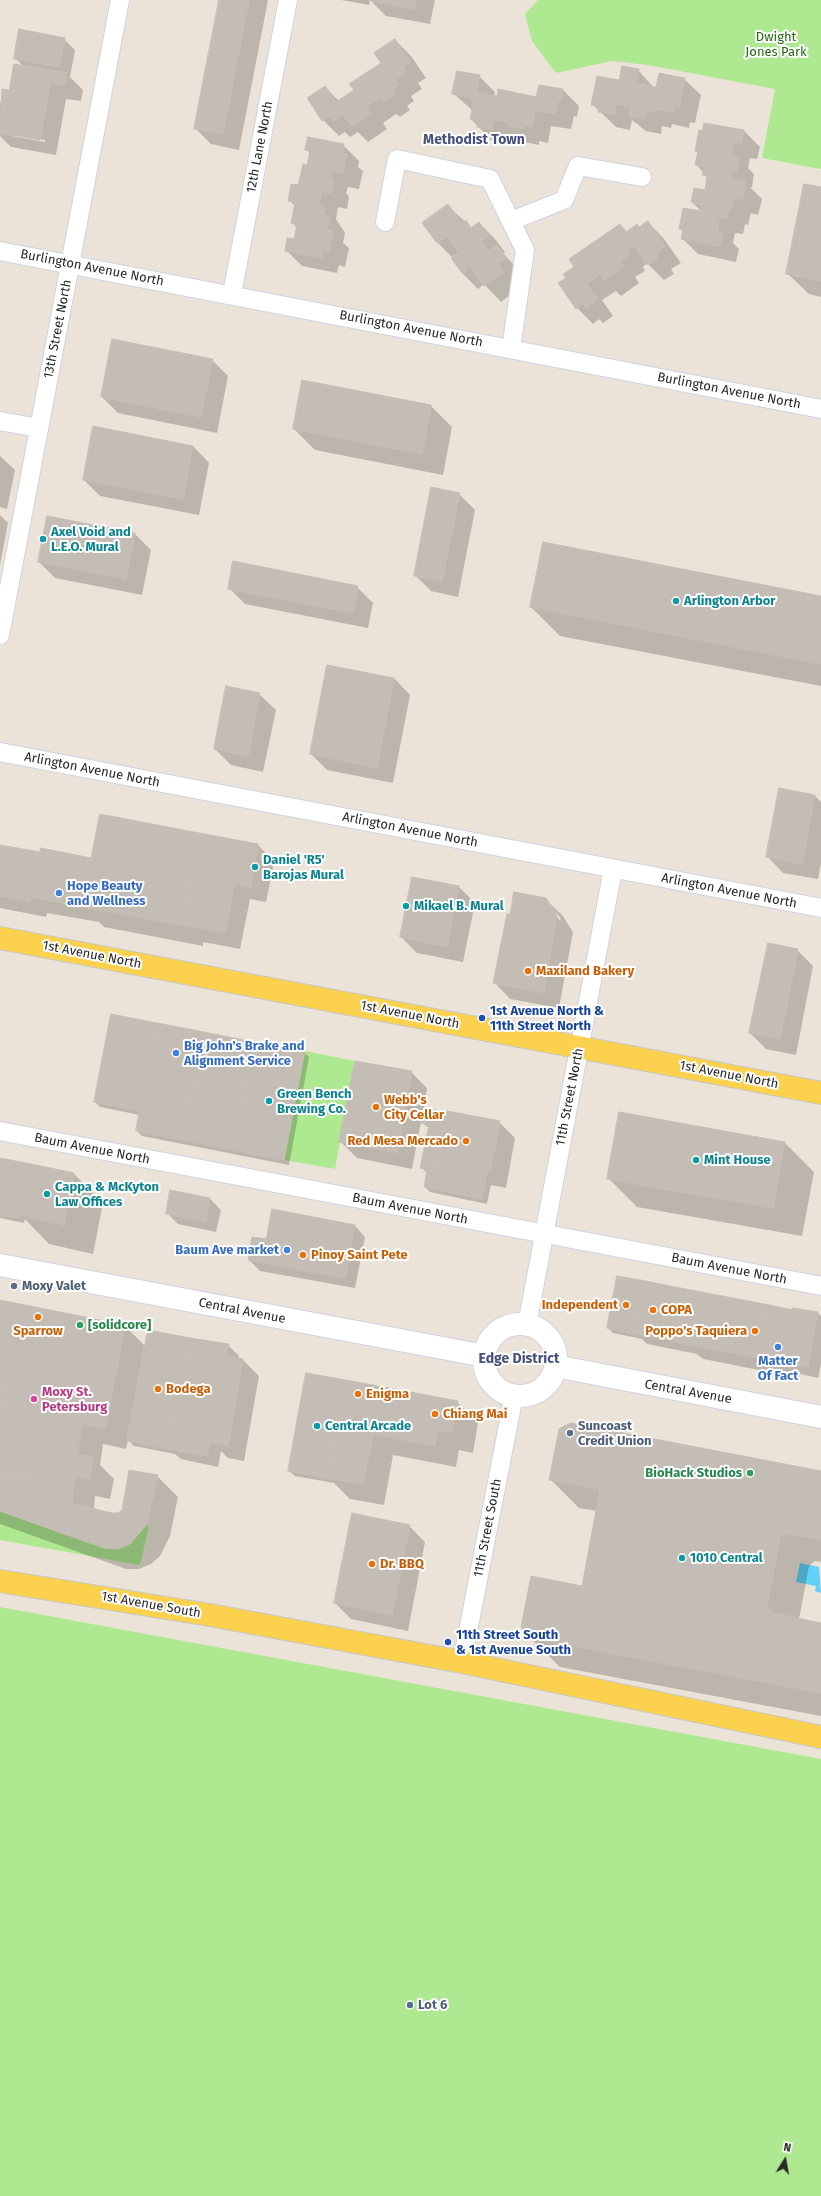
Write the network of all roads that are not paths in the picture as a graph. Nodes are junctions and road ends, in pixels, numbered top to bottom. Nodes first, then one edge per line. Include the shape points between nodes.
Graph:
1 (120, 0) edge
2 (288, 0) edge
3 (642, 177) dead end
4 (511, 221) junction
5 (385, 222) dead end
6 (0, 251) edge
7 (70, 264) junction
8 (232, 294) junction
9 (511, 349) junction
10 (821, 410) edge
11 (0, 421) edge
12 (39, 428) junction
13 (0, 635) edge
14 (0, 752) edge
15 (613, 869) junction
16 (821, 908) edge
17 (0, 938) edge
18 (580, 1047) junction
19 (821, 1093) edge
20 (0, 1131) edge
21 (544, 1234) junction
22 (0, 1265) edge
23 (821, 1286) edge
24 (527, 1325) junction
25 (485, 1356) junction
26 (555, 1366) junction
27 (514, 1395) junction
28 (821, 1417) edge
29 (0, 1581) edge
30 (462, 1662) junction
31 (821, 1737) edge

1 - 7 street, 13th Street North
2 - 8 street, 12th Lane North
3 - 4 street via 578,166 564,200
4 - 5 street via 490,179 397,159
4 - 9 street via 525,250
6 - 7 street, Burlington Avenue North
7 - 8 street, Burlington Avenue North
7 - 12 street, 13th Street North
8 - 9 street, Burlington Avenue North
9 - 10 street, Burlington Avenue North
11 - 12 street
12 - 13 street, 13th Street North
14 - 15 street, Arlington Avenue North
15 - 16 street, Arlington Avenue North
15 - 18 street, 11th Street North
17 - 18 main road, 1st Avenue North
18 - 19 main road, 1st Avenue North
18 - 21 street, 11th Street North
20 - 21 street, Baum Avenue North
21 - 23 street, Baum Avenue North
21 - 24 street, 11th Street North
22 - 25 street, Central Avenue
24 - 25 street via 504,1328 488,1345
24 - 26 street via 538,1329 552,1344 556,1354
25 - 27 street via 485,1367 495,1386
26 - 27 street via 553,1375 537,1392 526,1396
26 - 28 street, Central Avenue
27 - 30 street, 11th Street South
29 - 30 main road, 1st Avenue South
30 - 31 main road, 1st Avenue South

